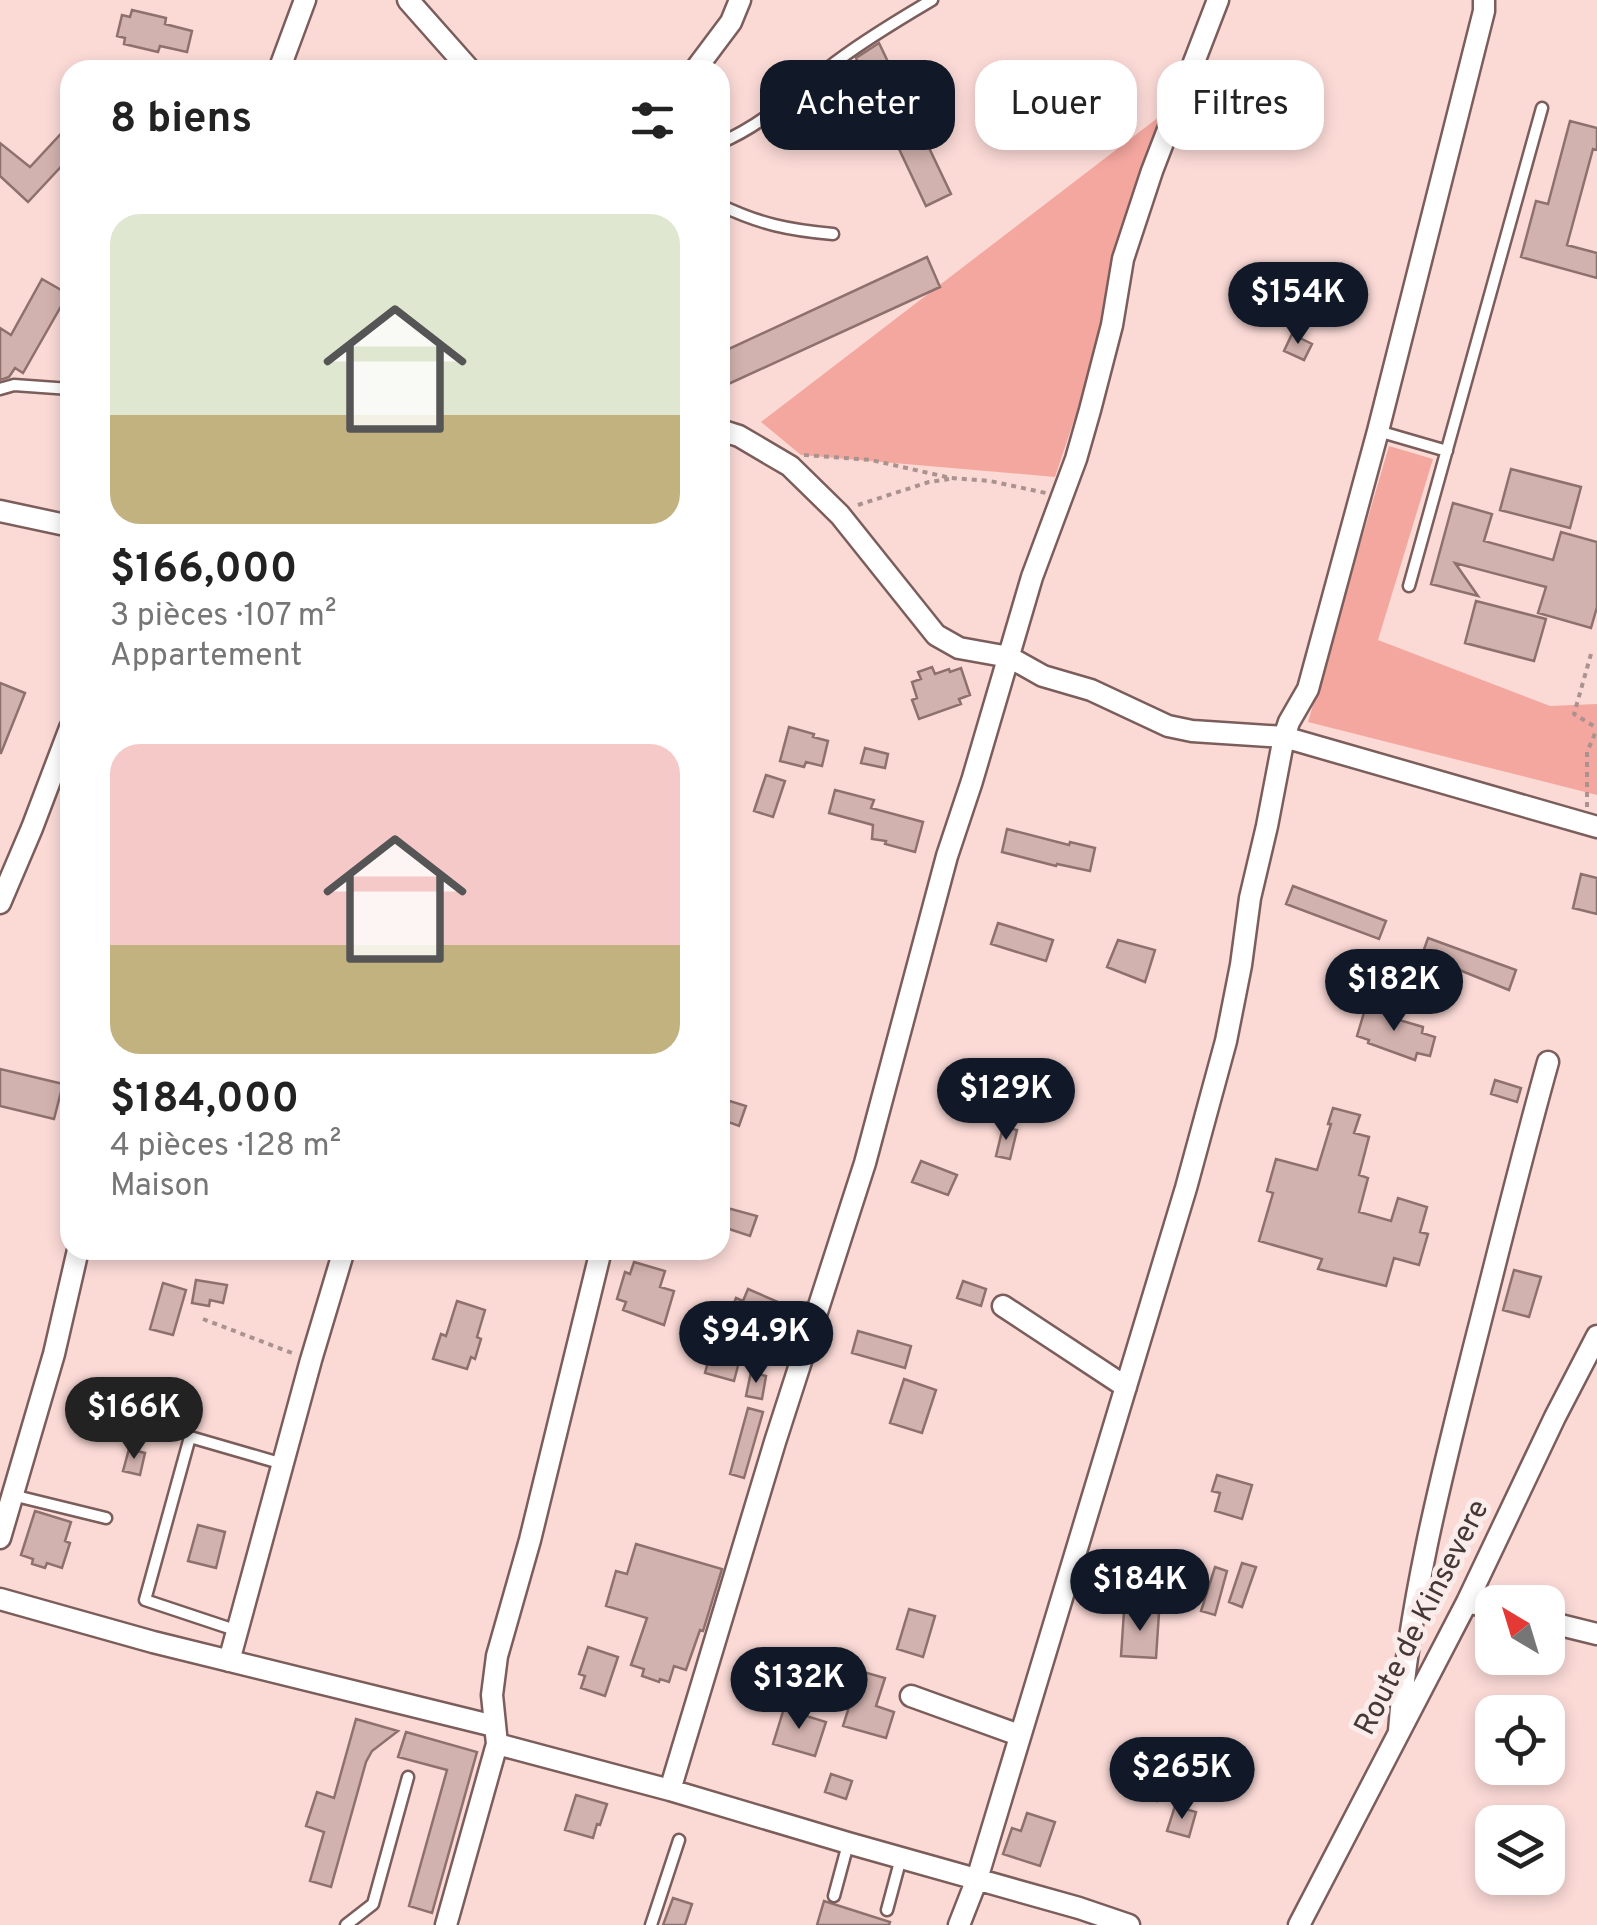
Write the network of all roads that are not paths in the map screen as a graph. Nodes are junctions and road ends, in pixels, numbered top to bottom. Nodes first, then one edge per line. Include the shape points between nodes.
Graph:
1 (305, 0) edge
2 (408, 0) edge
3 (740, 0) edge
4 (932, 0) edge
5 (1218, 0) edge
6 (1484, 0) edge
7 (283, 60) edge
8 (461, 60) edge
9 (702, 60) edge
10 (1542, 108) dead end
11 (730, 137) edge
12 (730, 210) edge
13 (832, 234) dead end
14 (60, 388) edge
15 (0, 389) edge
16 (1378, 431) junction
17 (730, 433) edge
18 (1448, 451) junction
19 (0, 511) edge
20 (60, 524) edge
21 (1409, 586) dead end
22 (1009, 657) junction
23 (1284, 738) junction
24 (60, 754) edge
25 (1593, 826) edge
26 (0, 903) edge
27 (1548, 1062) dead end
28 (76, 1260) edge
29 (341, 1260) edge
30 (599, 1260) edge
31 (1003, 1306) dead end
32 (1597, 1336) edge
33 (1597, 1366) edge
34 (1571, 1385) junction
35 (1126, 1388) junction
36 (284, 1464) junction
37 (12, 1495) junction
38 (106, 1518) dead end
39 (0, 1538) edge
40 (0, 1600) edge
41 (1468, 1602) junction
42 (1475, 1604) edge
43 (1565, 1626) edge
44 (239, 1632) junction
45 (1597, 1634) edge
46 (229, 1660) junction
47 (911, 1696) dead end
48 (1400, 1731) junction
49 (495, 1735) junction
50 (1018, 1735) junction
51 (408, 1777) dead end
52 (670, 1790) junction
53 (680, 1840) dead end
54 (848, 1844) junction
55 (901, 1858) junction
56 (976, 1879) junction
57 (834, 1896) dead end
58 (887, 1910) dead end
59 (346, 1925) edge
60 (446, 1925) edge
61 (651, 1925) edge
62 (959, 1925) edge
63 (1129, 1925) edge
64 (1299, 1925) edge

1 - 7 street
2 - 8 street
3 - 9 street
4 - 11 lane
5 - 22 street via 1123,259 1076,459
6 - 16 street
10 - 18 lane
12 - 13 lane via 755,221
14 - 15 lane
16 - 18 lane
16 - 23 street via 1308,690
17 - 22 street via 790,466 840,515 936,635 959,648
18 - 21 lane
19 - 20 street
22 - 23 street via 1168,726
22 - 52 street via 947,856 865,1164
23 - 25 street
23 - 35 street via 1226,1042
24 - 26 street
27 - 48 street via 1450,1445
28 - 37 street
29 - 36 street
30 - 49 street via 497,1656
31 - 35 street
32 - 34 street, Route de Kinsevere
33 - 34 street
34 - 41 street, Route de Kinsevere
35 - 50 street
36 - 44 street
36 - 44 lane via 190,1438 145,1600
37 - 38 lane
37 - 39 street
40 - 46 street
41 - 42 street
41 - 48 street, Route de Kinsevere
43 - 45 street
44 - 46 street
46 - 49 street
47 - 50 street
48 - 64 street, Route de Kinsevere
49 - 52 street
49 - 60 street
50 - 56 street
51 - 59 lane via 373,1904
52 - 54 street
53 - 61 lane
54 - 55 street
54 - 57 lane
55 - 56 street
55 - 58 lane
56 - 62 street
56 - 63 street

